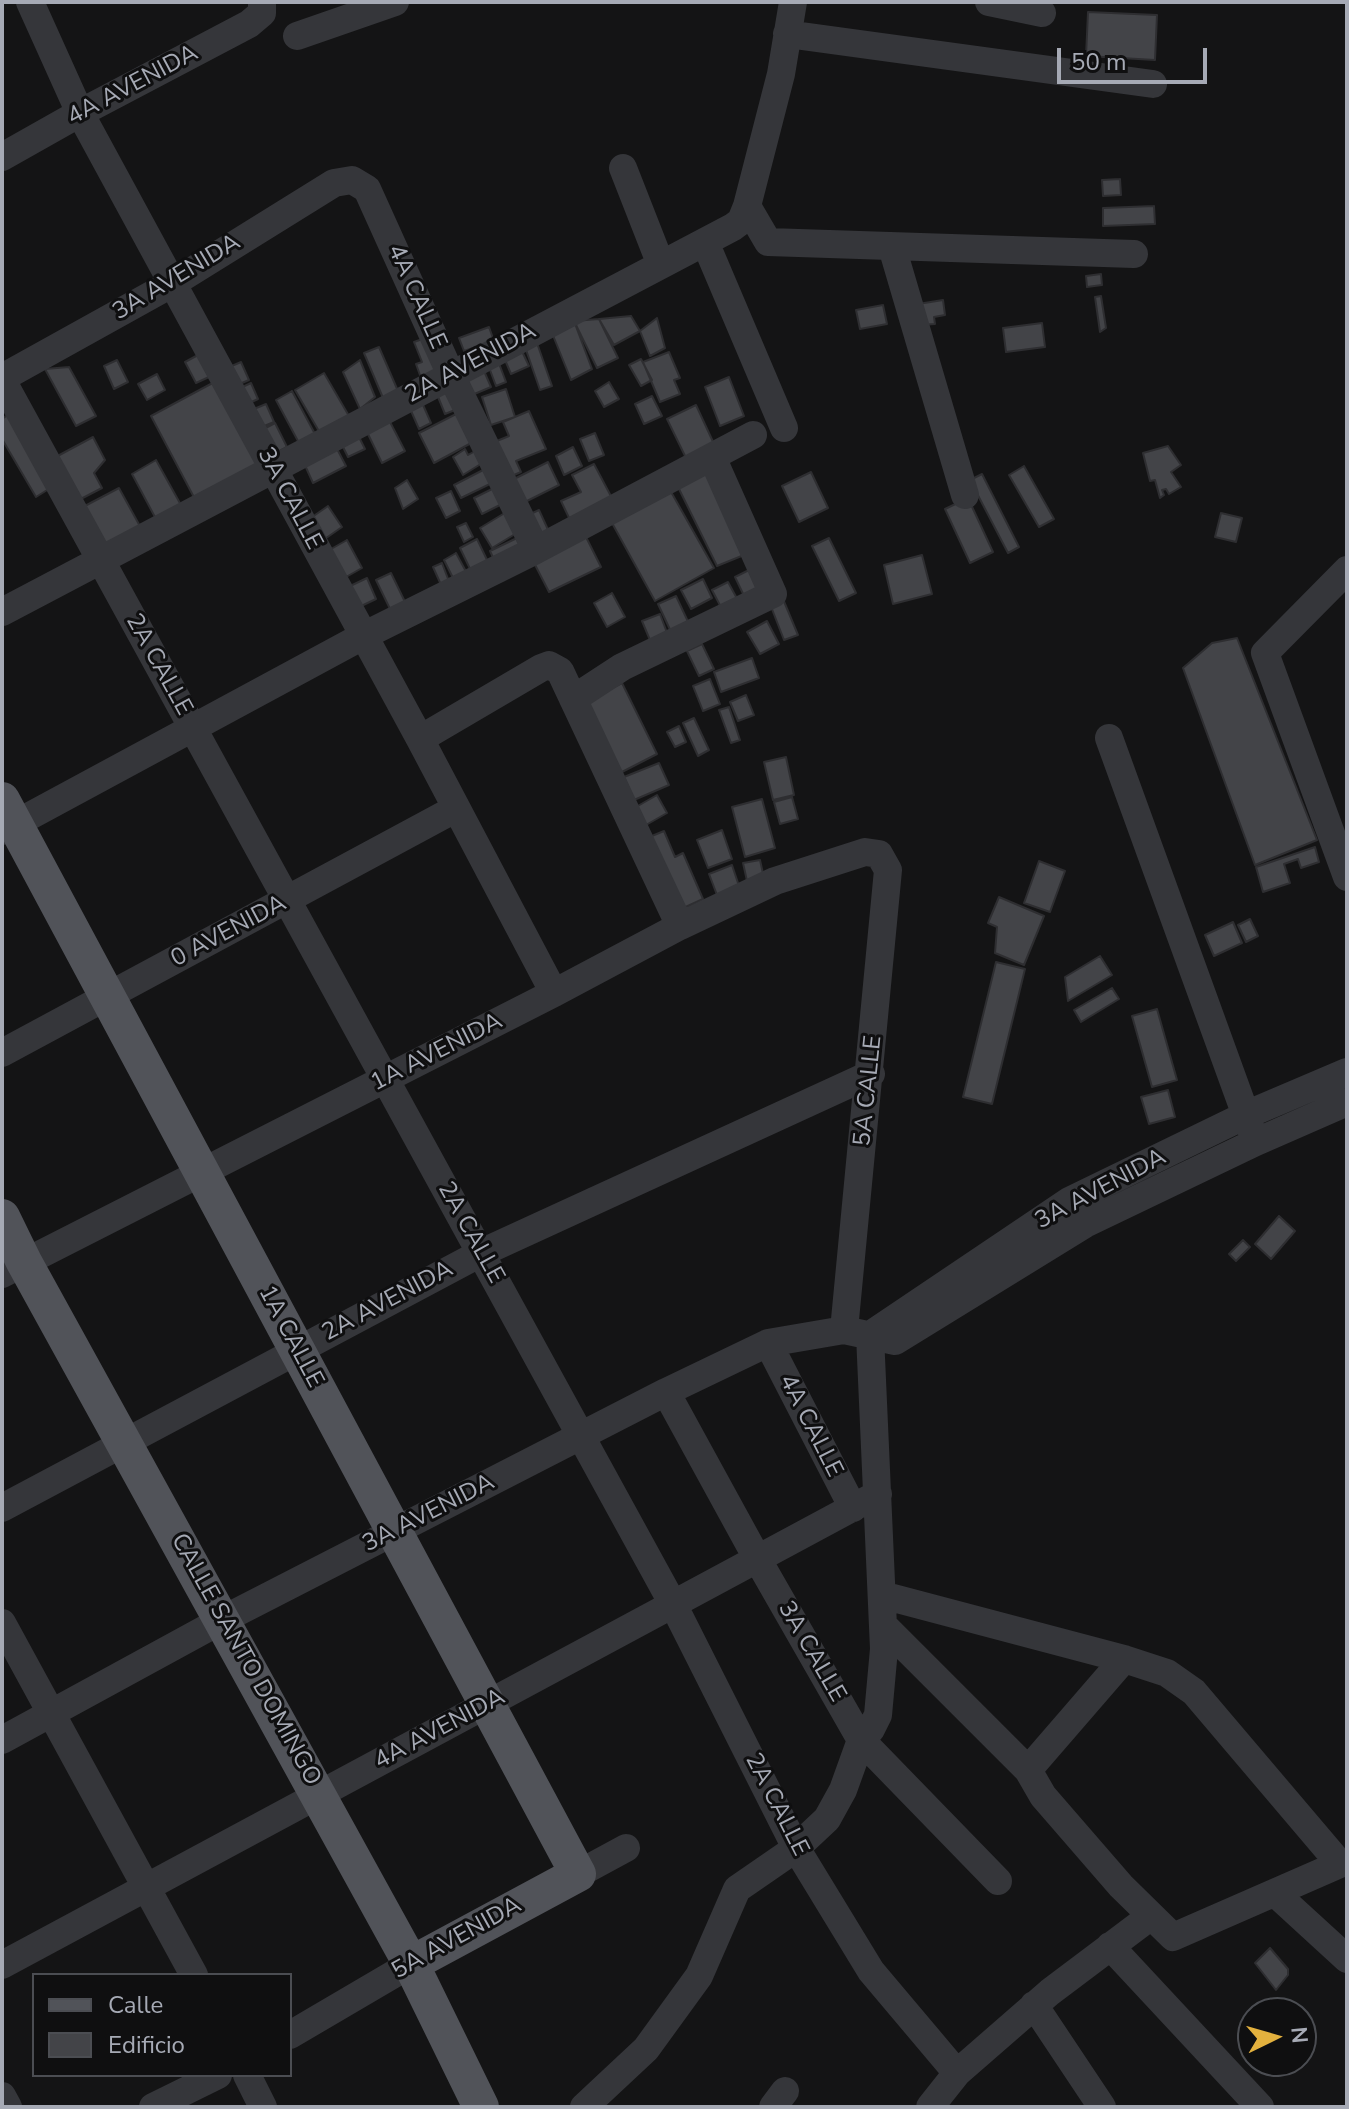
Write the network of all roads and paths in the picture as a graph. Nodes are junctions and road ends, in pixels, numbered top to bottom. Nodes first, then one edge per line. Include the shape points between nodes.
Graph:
1 (30, 2) edge
2 (395, 2) edge
3 (793, 2) edge
4 (989, 2) edge
5 (262, 8) edge
6 (1042, 13) dead end
7 (787, 34) junction
8 (297, 36) dead end
9 (1153, 84) dead end
10 (80, 113) junction
11 (2, 157) edge
12 (623, 168) dead end
13 (352, 180) joint
14 (747, 206) junction
15 (705, 242) junction
16 (892, 247) junction
17 (1134, 254) dead end
18 (661, 265) junction
19 (173, 283) junction
20 (451, 375) junction
21 (2, 379) edge
22 (784, 428) dead end
23 (753, 435) dead end
24 (712, 457) junction
25 (273, 469) junction
26 (965, 495) dead end
27 (536, 550) junction
28 (101, 560) junction
29 (1347, 570) edge
30 (2, 612) edge
31 (363, 636) junction
32 (573, 699) junction
33 (193, 729) junction
34 (1109, 738) dead end
35 (420, 739) junction
36 (455, 809) junction
37 (6, 818) edge
38 (879, 854) joint
39 (1347, 877) edge
40 (287, 900) junction
41 (680, 926) junction
42 (554, 993) junction
43 (107, 996) junction
44 (2, 1053) edge
45 (1347, 1072) edge
46 (871, 1074) junction
47 (386, 1079) junction
48 (1347, 1102) edge
49 (1246, 1115) junction
50 (1256, 1142) junction
51 (201, 1172) junction
52 (2, 1217) edge
53 (481, 1253) junction
54 (13, 1268) edge
55 (857, 1332) junction
56 (768, 1343) junction
57 (297, 1350) junction
58 (666, 1392) junction
59 (581, 1436) junction
60 (124, 1442) junction
61 (878, 1494) junction
62 (2, 1508) edge
63 (853, 1508) junction
64 (394, 1531) junction
65 (758, 1560) junction
66 (882, 1595) junction
67 (674, 1606) junction
68 (222, 1620) junction
69 (2, 1623) edge
70 (883, 1625) junction
71 (1124, 1659) junction
72 (487, 1705) junction
73 (53, 1714) junction
74 (2, 1740) edge
75 (861, 1740) junction
76 (1028, 1770) junction
77 (319, 1795) junction
78 (626, 1848) dead end
79 (796, 1848) junction
80 (578, 1874) junction
81 (998, 1881) dead end
82 (146, 1888) junction
83 (1275, 1893) junction
84 (1151, 1916) junction
85 (1110, 1946) junction
86 (1347, 1959) edge
87 (411, 1964) junction
88 (2, 1965) edge
89 (193, 1973) edge
90 (1034, 2005) junction
91 (292, 2034) edge
92 (957, 2073) junction
93 (214, 2077) edge
94 (248, 2077) edge
95 (2, 2096) edge
96 (8, 2107) edge
97 (153, 2107) edge
98 (263, 2107) edge
99 (481, 2107) edge
100 (584, 2107) edge
101 (930, 2107) edge
102 (1102, 2107) edge
103 (1260, 2107) edge

1 - 10 street, 3A CALLE
2 - 8 street
3 - 7 street, 2A AVENIDA
4 - 6 street
5 - 10 street, 4A AVENIDA via 249,24
7 - 9 street
7 - 14 street, 2A AVENIDA
10 - 11 street, 4A AVENIDA
10 - 19 street, 3A CALLE
12 - 18 street
13 - 19 street, 3A AVENIDA via 334,183
13 - 20 street, 4A CALLE via 367,189
14 - 15 street, 2A AVENIDA via 741,221
14 - 16 street via 768,242
15 - 18 street, 2A AVENIDA
15 - 22 street
16 - 17 street
16 - 26 street
18 - 20 street, 2A AVENIDA
19 - 21 street, 3A AVENIDA
19 - 25 street, 3A CALLE
20 - 25 street, 2A AVENIDA
20 - 27 street, 4A CALLE
21 - 28 street, 2A CALLE
23 - 24 street
24 - 27 street
24 - 32 street via 773,594 622,667
25 - 28 street, 2A AVENIDA
25 - 31 street, 3A CALLE
27 - 31 street
28 - 30 street, 2A AVENIDA
28 - 33 street, 2A CALLE
29 - 39 street via 1265,653
31 - 33 street
31 - 35 street, 3A CALLE
32 - 35 street via 560,671 549,665
32 - 41 street
33 - 37 street
33 - 40 street, 2A CALLE
34 - 49 street
35 - 36 street, 3A CALLE
36 - 40 street, 0 AVENIDA
36 - 42 street, 3A CALLE
37 - 43 main road, 1A CALLE
38 - 41 street, 1A AVENIDA via 865,852 775,881
38 - 46 street, 5A CALLE via 888,870
40 - 43 street, 0 AVENIDA
40 - 47 street, 2A CALLE
41 - 42 street, 1A AVENIDA
42 - 47 street, 1A AVENIDA
43 - 44 street, 0 AVENIDA
43 - 51 main road, 1A CALLE
45 - 49 street, 3A AVENIDA
46 - 53 street, 2A AVENIDA
46 - 55 street, 5A CALLE
47 - 51 street, 1A AVENIDA
47 - 53 street, 2A CALLE
48 - 50 street, 3A AVENIDA
49 - 50 street
49 - 55 street, 3A AVENIDA via 1069,1201
50 - 55 street, 3A AVENIDA via 1085,1224 895,1341
51 - 54 street, 1A AVENIDA
51 - 57 main road, 1A CALLE
52 - 54 main road, CALLE SANTO DOMINGO
53 - 57 street, 2A AVENIDA
53 - 59 street, 2A CALLE
54 - 60 main road, CALLE SANTO DOMINGO
55 - 56 street, 3A AVENIDA
55 - 61 street, 5A CALLE
56 - 58 street, 3A AVENIDA
56 - 63 street, 4A CALLE
57 - 60 street, 2A AVENIDA
57 - 64 main road, 1A CALLE
58 - 59 street, 3A AVENIDA
58 - 65 street, 3A CALLE
59 - 64 street, 3A AVENIDA
59 - 67 street, 2A CALLE
60 - 62 street, 2A AVENIDA
60 - 68 main road, CALLE SANTO DOMINGO
61 - 63 street, 4A AVENIDA
61 - 66 street, 5A CALLE
63 - 65 street, 4A AVENIDA
64 - 68 street, 3A AVENIDA
64 - 72 main road, 1A CALLE
65 - 67 street, 4A AVENIDA
65 - 75 street, 3A CALLE
66 - 70 street, 5A CALLE
66 - 71 street
67 - 72 street, 4A AVENIDA
67 - 79 street, 2A CALLE
68 - 73 street, 3A AVENIDA
68 - 77 main road, CALLE SANTO DOMINGO
69 - 73 street
70 - 75 street, 5A CALLE via 878,1715
70 - 76 street
71 - 76 street
71 - 83 street via 1167,1673 1194,1692 1340,1864
72 - 77 street, 4A AVENIDA
72 - 80 main road, 1A CALLE
73 - 74 street, 3A AVENIDA
73 - 82 street
75 - 79 street, 5A CALLE via 827,1819
75 - 81 street, 3A CALLE
76 - 84 street via 1043,1796
77 - 82 street, 4A AVENIDA
77 - 87 main road, CALLE SANTO DOMINGO
78 - 80 street, 5A AVENIDA
79 - 92 street, 2A CALLE via 871,1971
79 - 100 street, 5A CALLE via 737,1889 699,1976 646,2049
80 - 87 main road, 5A AVENIDA
82 - 88 street, 4A AVENIDA
82 - 89 street
83 - 84 street via 1173,1937
83 - 86 street
84 - 85 street
85 - 90 street
85 - 103 street
87 - 91 street, 5A AVENIDA
87 - 99 main road, CALLE SANTO DOMINGO
90 - 92 street
90 - 102 street
92 - 101 street
93 - 97 street
94 - 98 street
95 - 96 street

